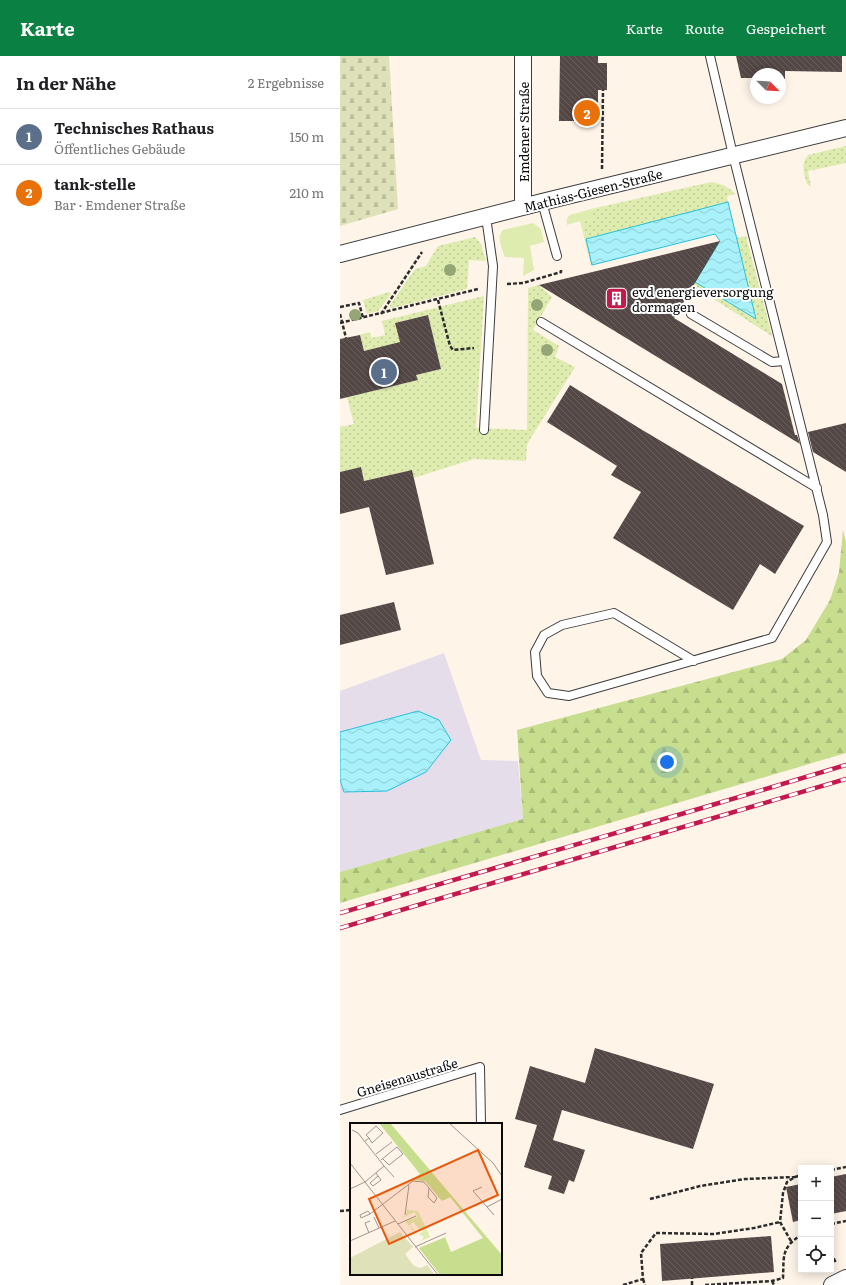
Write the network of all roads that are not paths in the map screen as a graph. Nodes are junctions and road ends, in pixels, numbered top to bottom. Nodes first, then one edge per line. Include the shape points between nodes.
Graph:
1 (523, 56) edge
2 (710, 56) edge
3 (846, 128) edge
4 (733, 155) junction
5 (542, 202) junction
6 (523, 207) junction
7 (486, 217) junction
8 (340, 254) edge
9 (556, 256) road end
10 (691, 314) dead end
11 (541, 322) dead end
12 (784, 361) junction
13 (484, 430) dead end
14 (816, 488) junction
15 (694, 661) junction
16 (340, 1110) edge
17 (480, 1123) edge
18 (846, 1278) edge
19 (832, 1285) edge

1 - 6 street, Emdener Straße
2 - 4 lane
3 - 4 street, Mathias-Giesen-Straße
4 - 5 street, Mathias-Giesen-Straße
4 - 12 lane
5 - 6 street, Mathias-Giesen-Straße
5 - 9 lane
6 - 7 street, Mathias-Giesen-Straße
7 - 8 street, Mathias-Giesen-Straße
7 - 13 lane via 493,266
10 - 12 lane via 772,362
11 - 14 lane
12 - 14 lane
14 - 15 lane via 827,542 772,638
15 - 15 lane via 614,613 562,625 544,635 536,652 537,676 548,693 570,696
16 - 17 lane, Gneisenaustraße via 480,1067
18 - 19 street

